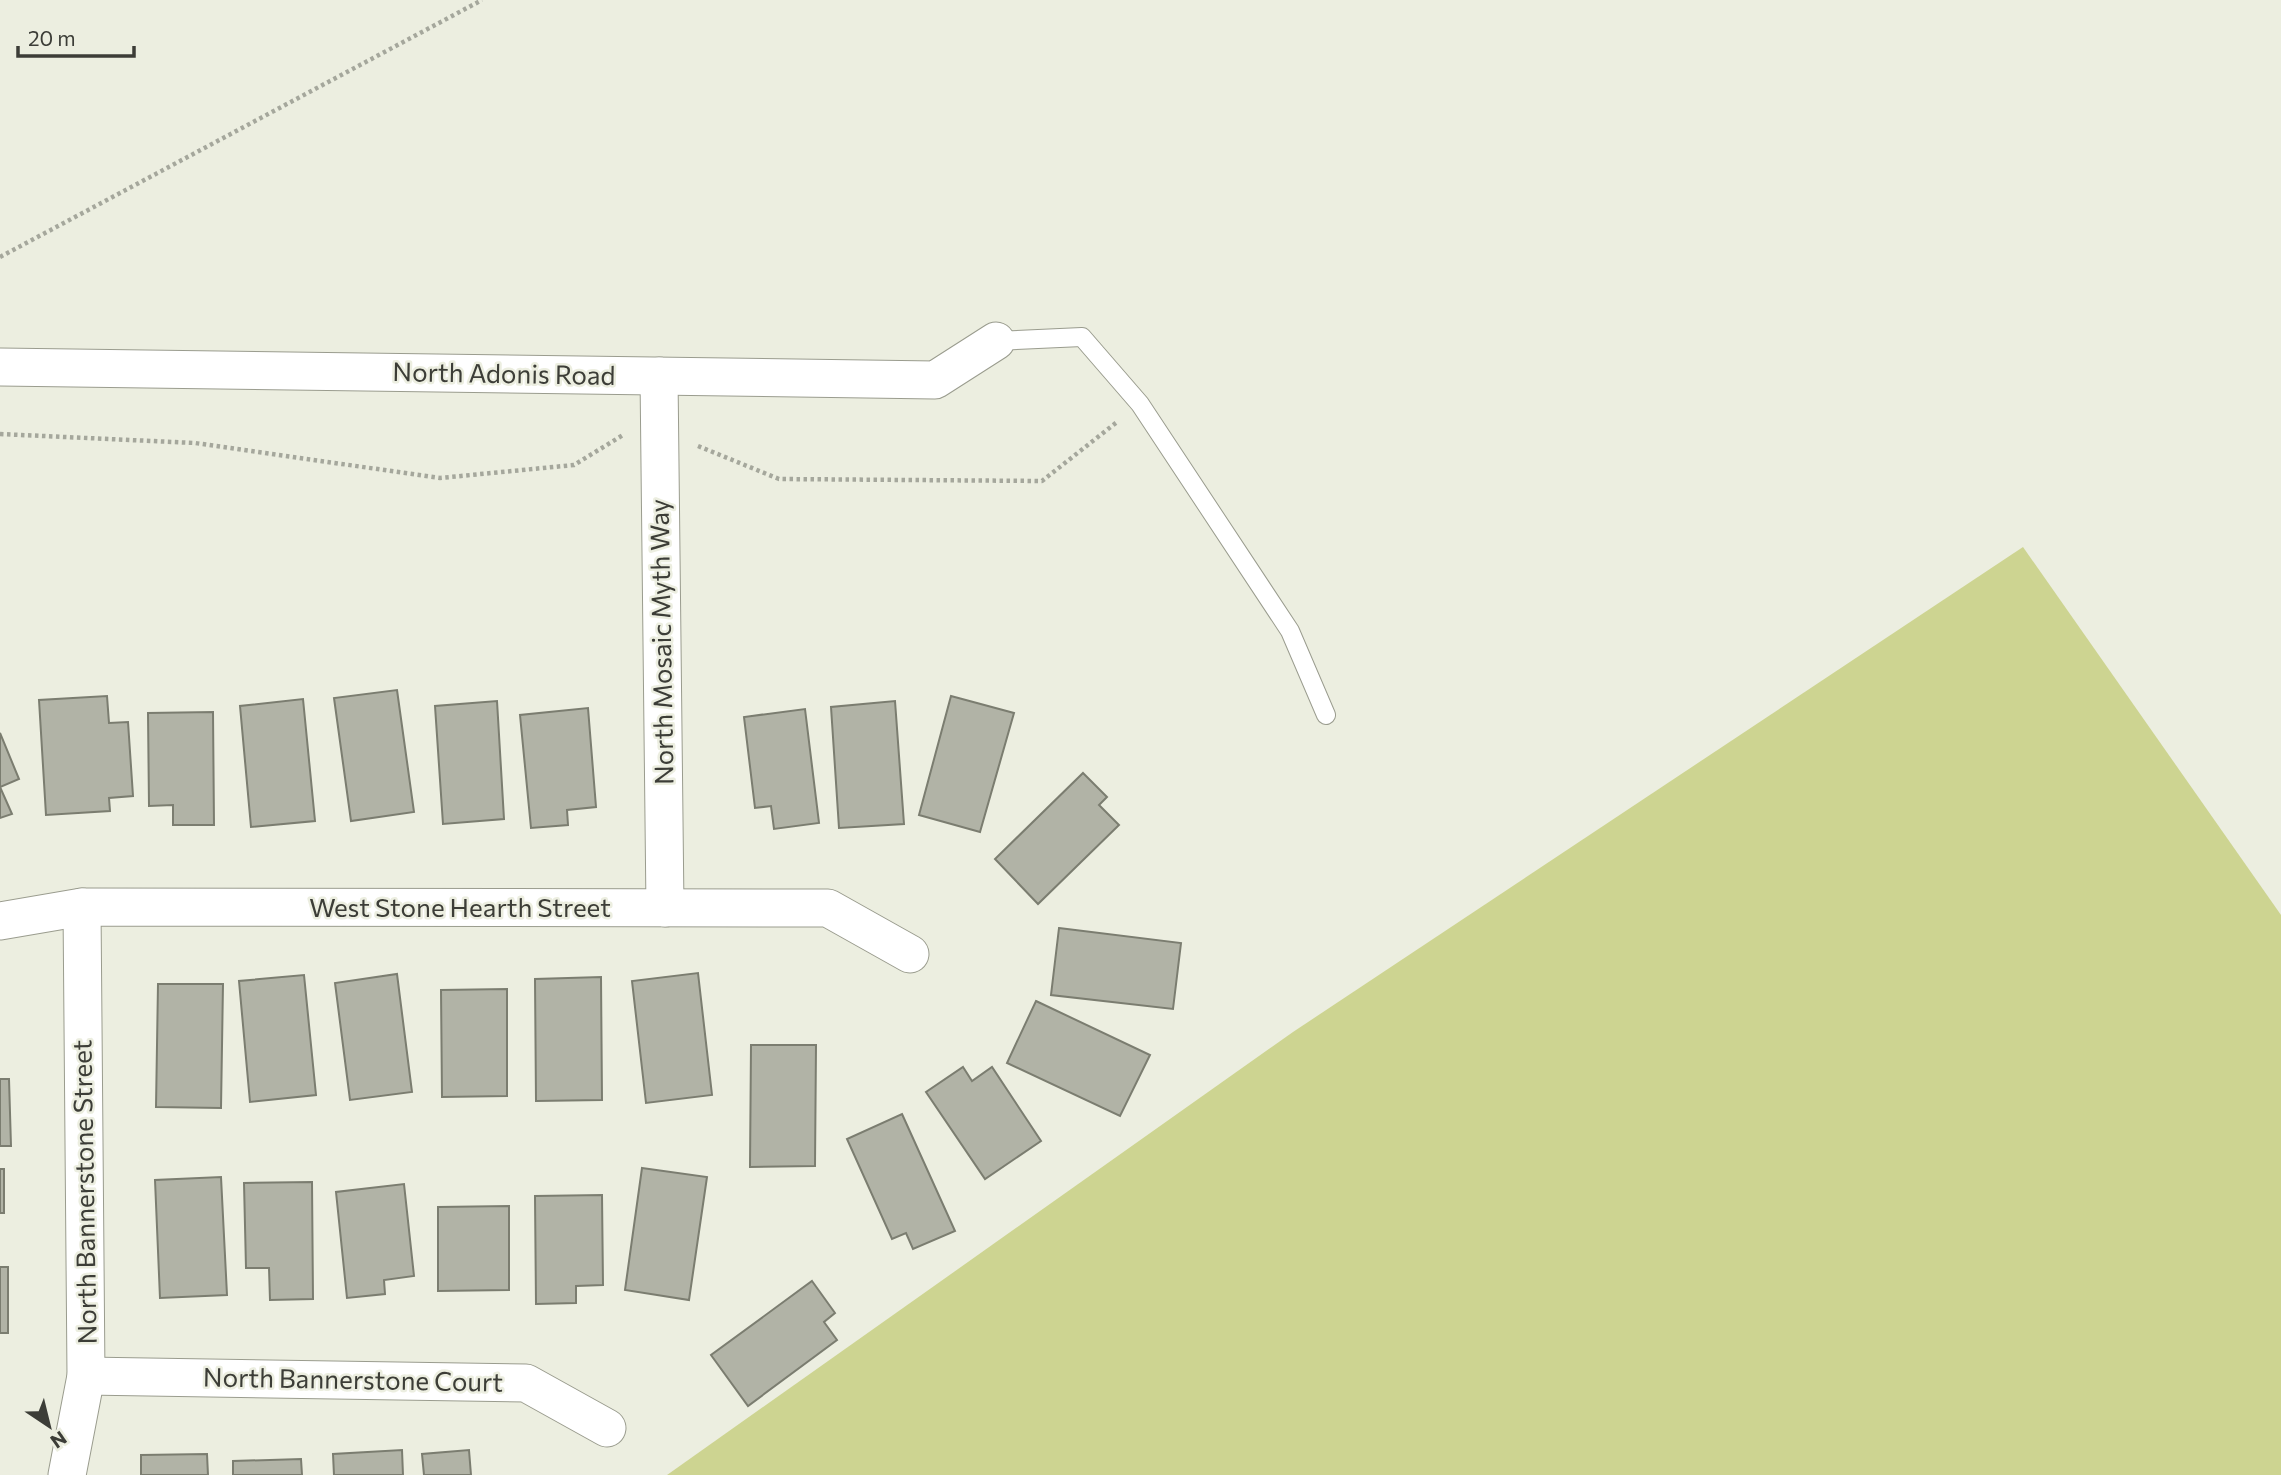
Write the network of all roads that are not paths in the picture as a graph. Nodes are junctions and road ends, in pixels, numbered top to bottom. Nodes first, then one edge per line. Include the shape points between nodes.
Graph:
1 (996, 341) joint
2 (0, 367) edge
3 (659, 376) junction
4 (1326, 715) dead end
5 (82, 907) junction
6 (666, 908) junction
7 (0, 921) edge
8 (910, 954) dead end
9 (86, 1376) junction
10 (607, 1428) dead end
11 (67, 1475) edge

1 - 3 street, North Adonis Road via 935,380
1 - 4 lane via 1082,337 1140,404 1290,631
2 - 3 street, North Adonis Road
3 - 6 street, North Mosaic Myth Way
5 - 6 street, West Stone Hearth Street
5 - 7 street, West Stone Hearth Street
5 - 9 street, North Bannerstone Street
6 - 8 street, West Stone Hearth Street via 828,908
9 - 10 street, North Bannerstone Court via 526,1383
9 - 11 street, North Bannerstone Street

